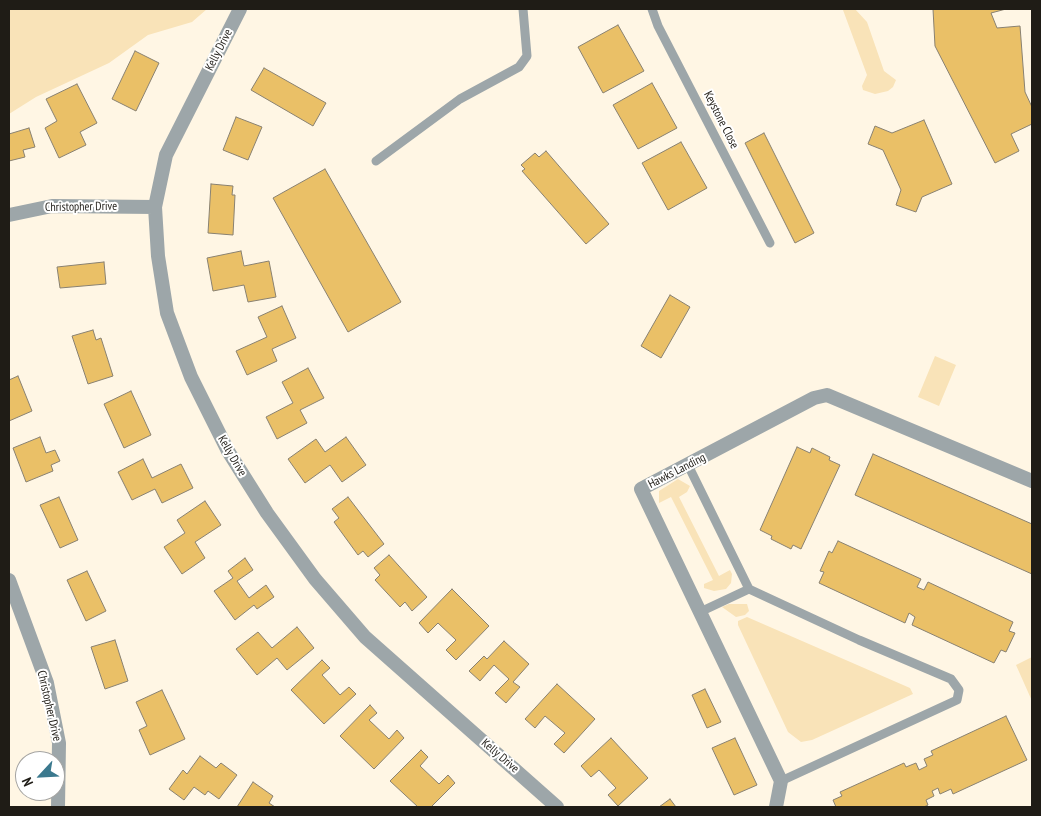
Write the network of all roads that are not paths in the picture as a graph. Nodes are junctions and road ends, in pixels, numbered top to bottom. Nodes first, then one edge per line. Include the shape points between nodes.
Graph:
1 (240, 9) edge
2 (523, 9) edge
3 (652, 9) edge
4 (376, 161) dead end
5 (155, 207) junction
6 (9, 215) edge
7 (770, 243) dead end
8 (688, 465) junction
9 (1032, 481) edge
10 (9, 580) edge
11 (749, 589) junction
12 (700, 612) junction
13 (781, 781) junction
14 (58, 807) edge
15 (556, 807) edge
16 (776, 807) edge

1 - 5 street, Kelly Drive via 166,156
2 - 4 lane via 527,56 519,68 460,99
3 - 7 lane, Keystone Close
5 - 6 street, Christopher Drive via 52,206
5 - 15 street, Kelly Drive via 158,256 167,313 191,377 228,451 267,513 315,579 365,637
8 - 9 street, Hawks Landing via 814,398 827,395
8 - 11 lane
8 - 12 street, Hawks Landing via 641,489
10 - 14 street, Christopher Drive via 47,683 59,743
11 - 12 lane
11 - 13 lane via 951,679 959,690 956,700
12 - 13 street, Hawks Landing
13 - 16 street

